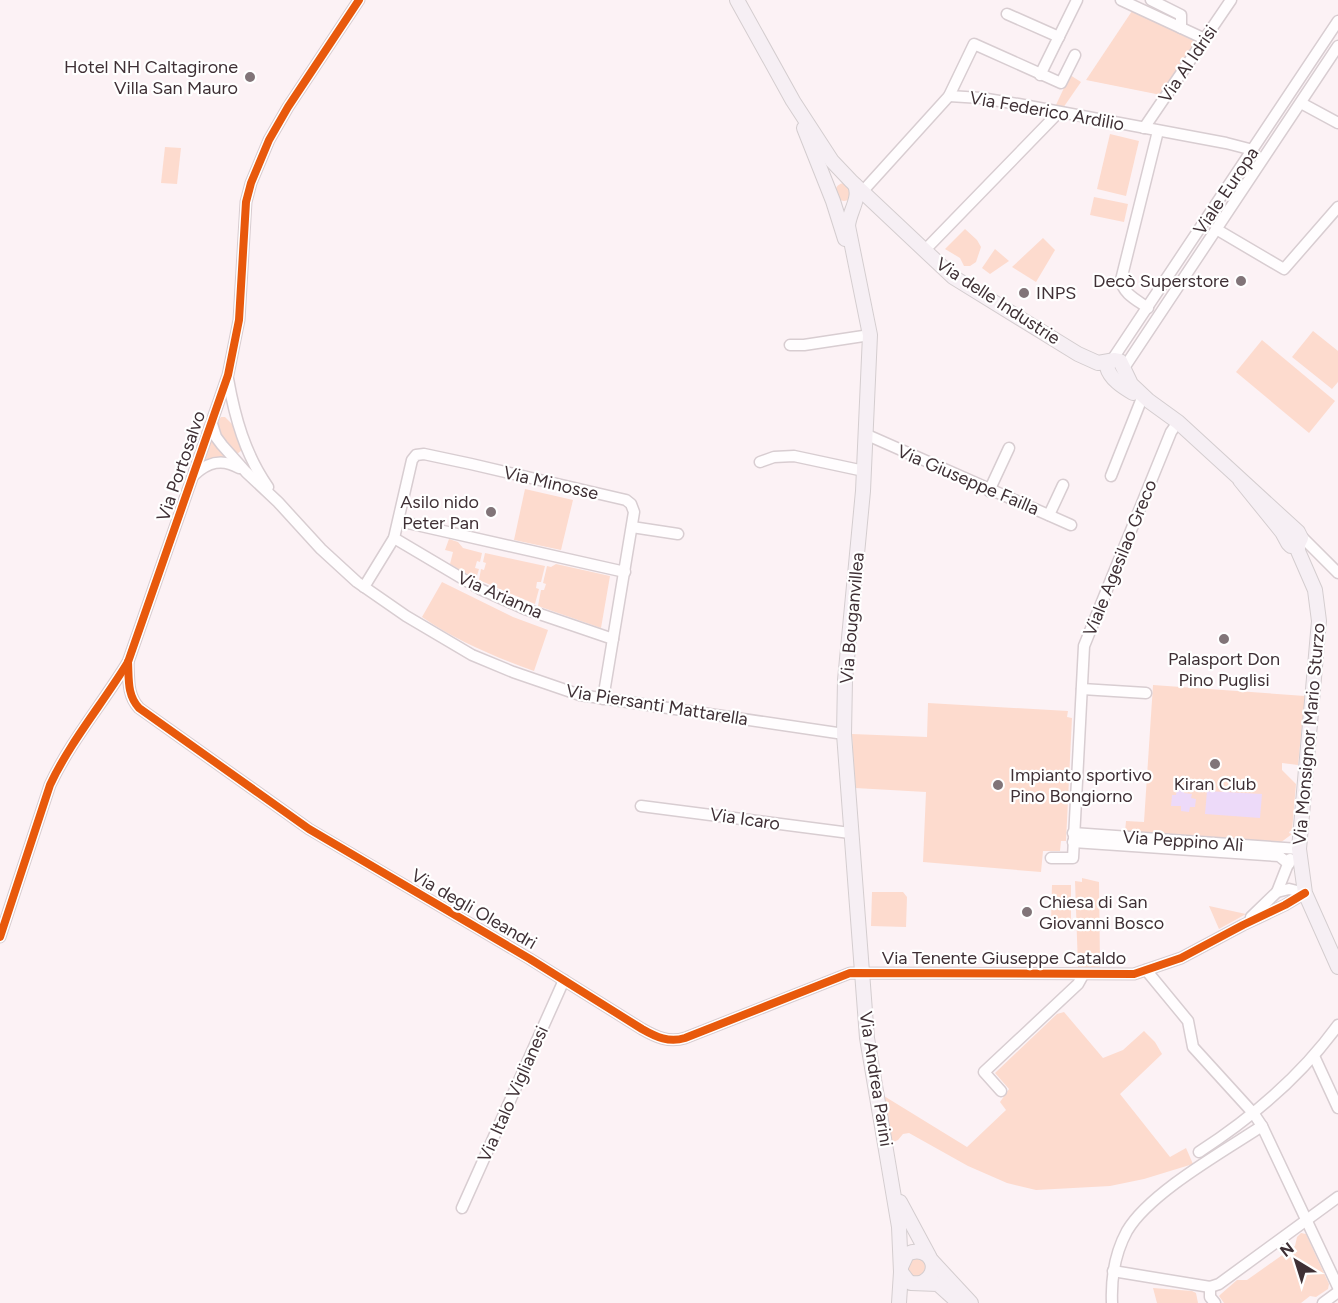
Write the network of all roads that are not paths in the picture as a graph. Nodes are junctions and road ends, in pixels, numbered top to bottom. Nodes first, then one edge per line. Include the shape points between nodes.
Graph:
1 (359, 0) edge
2 (737, 0) edge
3 (1077, 0) edge
4 (1121, 0) edge
5 (1150, 0) edge
6 (1231, 0) edge
7 (1137, 7) junction
8 (1006, 14) dead end
9 (1338, 21) edge
10 (1181, 28) junction
11 (1059, 37) junction
12 (1204, 39) junction
13 (1338, 46) edge
14 (1075, 55) dead end
15 (1040, 75) junction
16 (949, 96) junction
17 (793, 100) junction
18 (1301, 103) junction
19 (1059, 112) junction
20 (1338, 123) edge
21 (1144, 128) junction
22 (1158, 131) junction
23 (1253, 150) junction
24 (854, 195) junction
25 (832, 198) junction
26 (1338, 207) edge
27 (1216, 229) junction
28 (924, 251) junction
29 (855, 265) junction
30 (1148, 308) junction
31 (870, 335) junction
32 (790, 345) dead end
33 (1115, 368) junction
34 (228, 375) junction
35 (1145, 399) junction
36 (213, 421) junction
37 (1178, 422) junction
38 (237, 424) junction
39 (865, 434) junction
40 (1009, 448) dead end
41 (760, 462) dead end
42 (864, 471) junction
43 (246, 472) junction
44 (194, 475) junction
45 (1111, 476) dead end
46 (1063, 485) dead end
47 (989, 491) junction
48 (278, 502) junction
49 (1049, 515) junction
50 (399, 520) junction
51 (1071, 525) dead end
52 (632, 527) junction
53 (678, 534) dead end
54 (394, 538) junction
55 (1295, 539) junction
56 (1338, 556) edge
57 (1334, 569) edge
58 (625, 572) junction
59 (364, 586) junction
60 (613, 639) junction
61 (128, 662) junction
62 (1082, 688) junction
63 (1146, 693) dead end
64 (603, 699) junction
65 (844, 734) junction
66 (641, 806) dead end
67 (850, 833) junction
68 (1073, 838) junction
69 (1296, 849) junction
70 (1051, 858) dead end
71 (1289, 864) junction
72 (1277, 892) junction
73 (1305, 893) junction
74 (1285, 905) junction
75 (1315, 915) junction
76 (1243, 925) junction
77 (0, 937) edge
78 (1338, 967) edge
79 (1146, 970) junction
80 (862, 972) junction
81 (1083, 975) junction
82 (564, 980) junction
83 (1338, 1025) edge
84 (1314, 1056) junction
85 (1001, 1091) dead end
86 (1338, 1108) edge
87 (1254, 1114) junction
88 (1262, 1126) junction
89 (1199, 1152) dead end
90 (893, 1186) junction
91 (1338, 1197) edge
92 (462, 1208) dead end
93 (1307, 1219) junction
94 (931, 1259) junction
95 (901, 1269) junction
96 (1113, 1271) junction
97 (919, 1283) junction
98 (1210, 1287) junction
99 (1338, 1287) edge
100 (1338, 1292) edge
101 (899, 1303) edge
102 (905, 1303) edge
103 (959, 1303) edge
104 (971, 1303) edge
105 (1112, 1303) edge
106 (1215, 1303) edge
107 (1323, 1303) edge

1 - 34 street, Via Portosalvo via 288,107 251,183 246,202 238,320
2 - 17 main road
3 - 11 street
4 - 7 street
5 - 7 street
5 - 10 street via 1181,15
6 - 12 street, Via Al Idrisi
7 - 10 street
8 - 11 street
9 - 23 street, Viale Europa
10 - 12 street
11 - 15 street
12 - 21 street, Via Al Idrisi
13 - 18 street, Viale Europa
14 - 15 street via 1061,83
15 - 16 street via 974,44
16 - 19 street, Via Federico Ardilio
16 - 24 street
17 - 24 main road, Via delle Industrie
17 - 25 main road
18 - 20 street
18 - 27 street, Viale Europa
19 - 21 street, Via Federico Ardilio
19 - 28 street
21 - 22 street, Via Federico Ardilio
22 - 23 street, Via Federico Ardilio
22 - 30 street via 1121,280 1127,293
23 - 30 street, Viale Europa
24 - 25 main road via 842,207
24 - 25 main road via 842,180 831,190
24 - 28 main road, Via delle Industrie via 893,222
24 - 29 main road via 848,226
25 - 29 main road
26 - 27 street via 1284,269
27 - 33 street, Viale Europa
28 - 33 main road, Via delle Industrie via 953,277 1078,354
29 - 31 main road, Via Bouganvillea
30 - 33 street, Viale Europa
31 - 32 street
31 - 39 main road, Via Bouganvillea
33 - 35 main road
34 - 36 street, Via Portosalvo
34 - 38 street
35 - 37 main road
35 - 45 street
36 - 38 street via 223,414
36 - 43 street via 216,437
36 - 44 street, Via Portosalvo
37 - 55 main road
37 - 62 street, Viale Agesilao Greco via 1084,646
38 - 48 street via 249,457
39 - 42 main road, Via Bouganvillea
39 - 47 street, Via Giuseppe Failla
40 - 47 street
41 - 42 street via 794,456
42 - 65 main road, Via Bouganvillea via 845,680
43 - 44 street via 223,461
43 - 48 street
44 - 61 street, Via Portosalvo
46 - 49 street
47 - 49 street, Via Giuseppe Failla
48 - 59 street, Via Piersanti Mattarella via 321,549
49 - 51 street, Via Giuseppe Failla
50 - 52 street, Via Minosse via 412,460 419,454 626,500 634,512
50 - 54 street, Via Minosse
50 - 58 street
52 - 53 street
52 - 58 street, Via Minosse
54 - 59 street, Via Minosse
54 - 60 street, Via Arianna via 480,589
55 - 57 street
55 - 69 main road, Via Monsignor Mario Sturzo via 1315,590 1318,621
56 - 57 street
58 - 60 street, Via Minosse
59 - 64 street, Via Piersanti Mattarella via 472,655 554,687
60 - 64 street, Via Minosse
61 - 77 street, Via Portosalvo via 55,774
61 - 82 street, Via degli Oleandri via 129,691 139,708 309,829
62 - 63 street
62 - 68 street, Viale Agesilao Greco
64 - 65 street, Via Piersanti Mattarella
65 - 67 main road, Via Bouganvillea
66 - 67 street, Via Icaro
67 - 80 main road, Via Bouganvillea
68 - 69 street, Via Peppino Alì
68 - 70 street via 1072,858
68 - 71 street, Via Peppino Alì via 1279,855
69 - 71 street
69 - 73 main road, Via Monsignor Mario Sturzo
71 - 72 street
72 - 73 street via 1289,889
72 - 76 street
73 - 74 street
73 - 75 main road, Via Monsignor Mario Sturzo
74 - 75 street via 1298,905
74 - 76 street
75 - 78 main road, Via Monsignor Mario Sturzo
76 - 79 street, Via Tenente Giuseppe Cataldo via 1180,958
79 - 81 street, Via Tenente Giuseppe Cataldo
79 - 87 street via 1188,1021 1193,1047
80 - 81 street, Via Tenente Giuseppe Cataldo
80 - 82 street, Via degli Oleandri via 850,973 676,1040 655,1036
80 - 90 main road, Via Andrea Parini via 867,1038
81 - 85 street via 984,1072
82 - 92 street, Via Italo Viglianesi
83 - 84 street
84 - 86 street
84 - 87 street
87 - 88 street
87 - 89 street
88 - 93 street
88 - 96 street via 1161,1194 1128,1230
90 - 94 main road
90 - 95 main road, Via Andrea Parini
91 - 93 street
93 - 98 street
93 - 99 street
94 - 95 main road via 921,1251 911,1252
94 - 97 main road via 933,1272
94 - 104 main road
95 - 97 main road via 907,1280
95 - 101 main road, Via Andrea Parini
96 - 98 street
96 - 105 street
97 - 102 main road
97 - 103 main road via 938,1284
98 - 106 street
100 - 107 street

